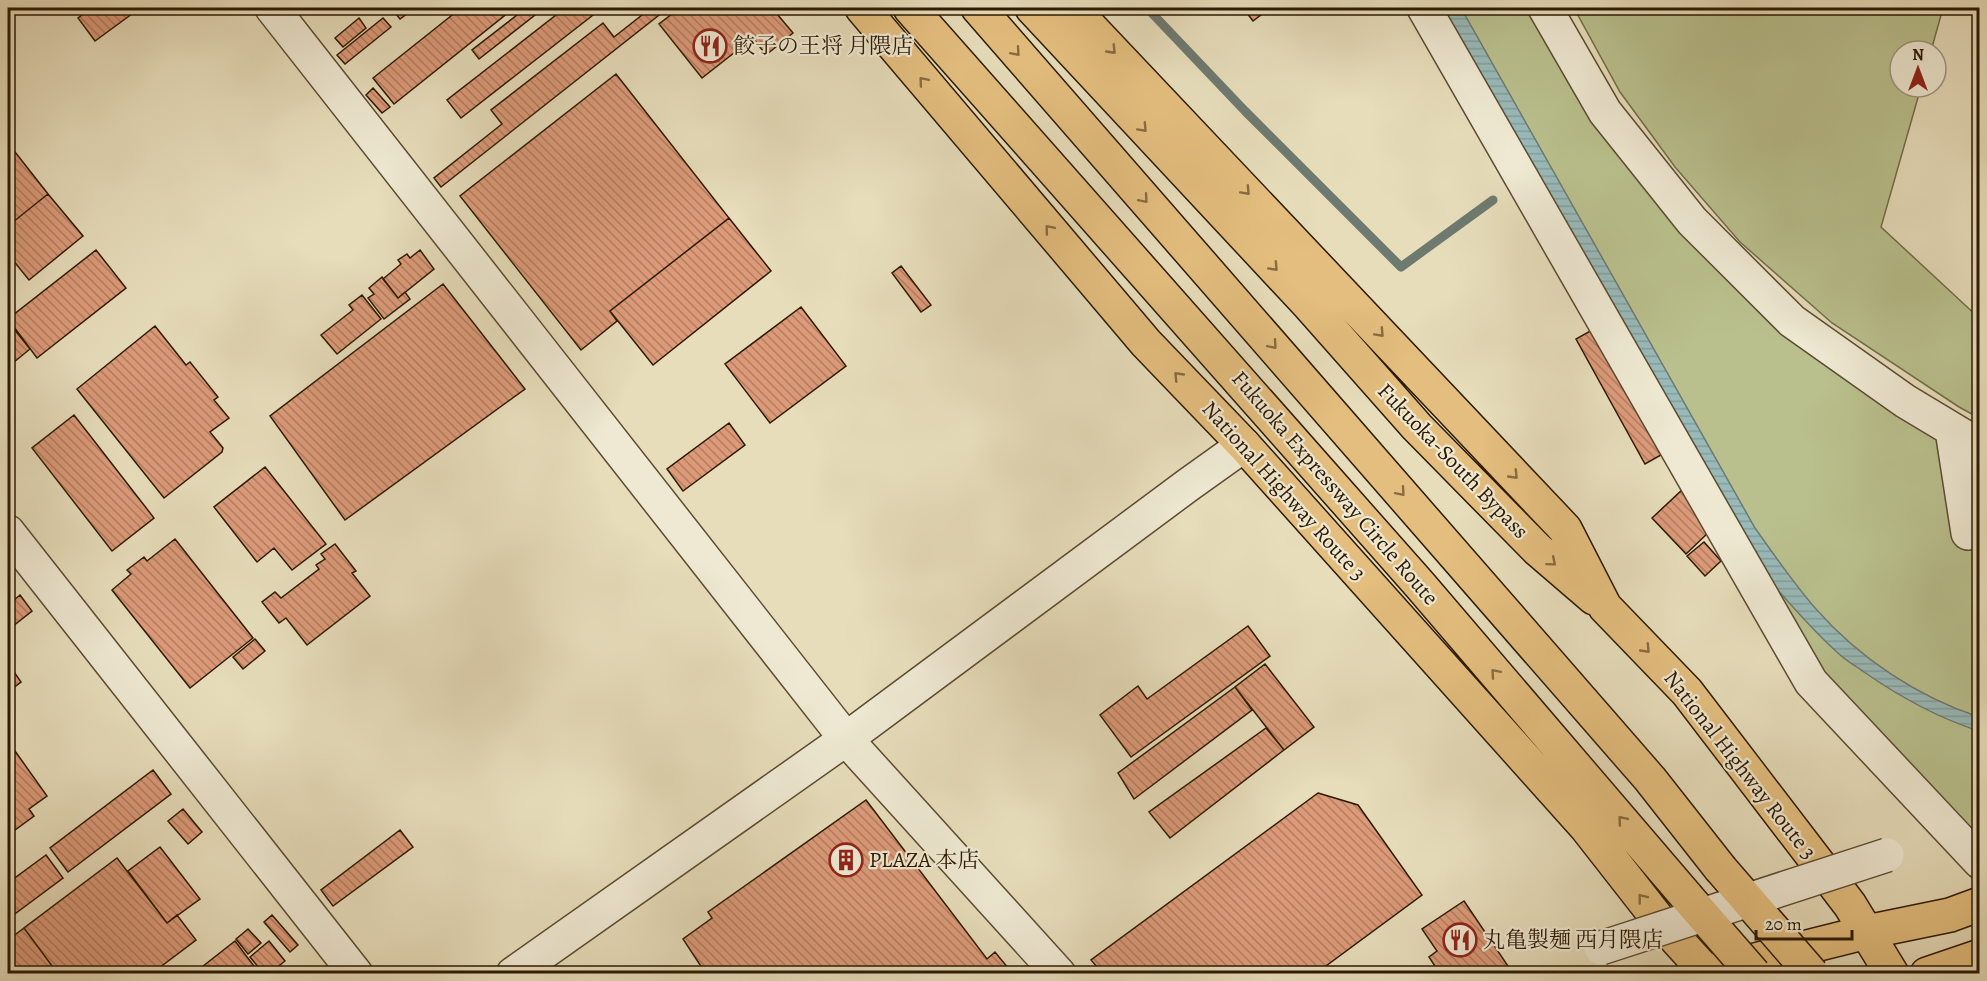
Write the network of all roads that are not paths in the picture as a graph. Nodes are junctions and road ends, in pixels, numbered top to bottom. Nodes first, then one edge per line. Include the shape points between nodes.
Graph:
1 (272, 8) edge
2 (862, 8) edge
3 (905, 8) edge
4 (910, 8) edge
5 (978, 8) edge
6 (1032, 8) edge
7 (1072, 8) edge
8 (1424, 8) edge
9 (1545, 8) edge
10 (1966, 438) edge
11 (1244, 445) junction
12 (8, 532) edge
13 (1968, 533) dead end
14 (1605, 607) junction
15 (846, 739) junction
16 (1586, 827) junction
17 (1887, 855) dead end
18 (1980, 862) edge
19 (1980, 904) edge
20 (1867, 932) junction
21 (1601, 948) dead end
22 (1980, 956) edge
23 (1704, 973) edge
24 (356, 974) edge
25 (513, 974) edge
26 (1059, 974) edge
27 (1754, 974) edge
28 (1812, 974) edge
29 (1892, 974) edge
30 (1927, 974) edge

1 - 15 street
11 -> 2 main road, National Highway Route 3 via 1146,343
3 - 16 main road via 1215,382 1416,606
27 -> 4 main road, Fukuoka Expressway Circle Route, bridge via 1420,585
5 -> 28 main road, Fukuoka Expressway Circle Route, bridge via 1650,779 1720,868
6 -> 14 main road, Fukuoka-South Bypass via 1310,306 1417,427 1537,549
7 -> 14 main road, National Highway Route 3 via 1565,529
8 - 18 street via 1811,682
9 - 10 street via 1605,112 1692,221 1792,321 1905,401
10 - 13 street
11 - 15 street
11 - 16 main road, National Highway Route 3
12 - 24 street
14 -> 20 main road, National Highway Route 3 via 1687,692
15 - 25 street
15 - 26 street
23 -> 16 main road, National Highway Route 3
17 - 21 street, bridge
19 - 20 main road via 1950,915
20 - 23 main road
20 - 29 main road, National Highway Route 3
22 - 30 main road

